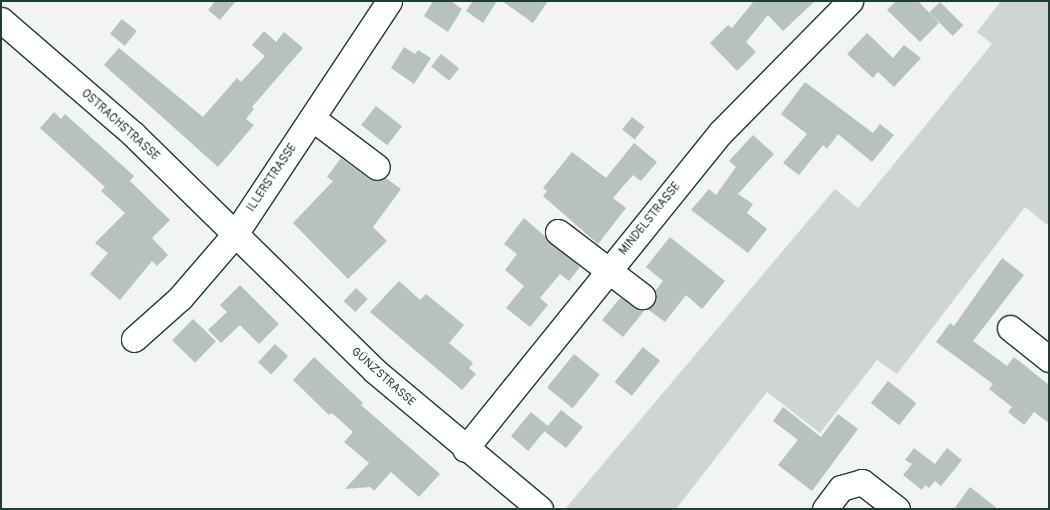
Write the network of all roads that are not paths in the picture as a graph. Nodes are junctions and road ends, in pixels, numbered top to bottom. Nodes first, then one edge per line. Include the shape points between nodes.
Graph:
1 (390, 1) edge
2 (850, 1) edge
3 (1, 20) edge
4 (312, 118) junction
5 (377, 167) dead end
6 (558, 232) dead end
7 (235, 234) junction
8 (608, 270) junction
9 (642, 296) dead end
10 (1010, 328) dead end
11 (134, 339) dead end
12 (1049, 359) edge
13 (465, 449) junction
14 (540, 509) edge
15 (824, 509) edge
16 (897, 509) edge

1 - 4 street, ILLERSTRASSE
2 - 8 street, MINDELSTRASSE via 736,114
3 - 7 street, OSTRACHSTRASSE via 133,134
4 - 5 street
4 - 7 street, ILLERSTRASSE
6 - 8 street
7 - 11 street, ILLERSTRASSE via 180,298
7 - 13 street, GÜNZSTRASSE via 375,371
8 - 9 street
8 - 13 street, MINDELSTRASSE
10 - 12 street
13 - 14 street, GÜNZSTRASSE
15 - 16 street via 841,488 862,482

